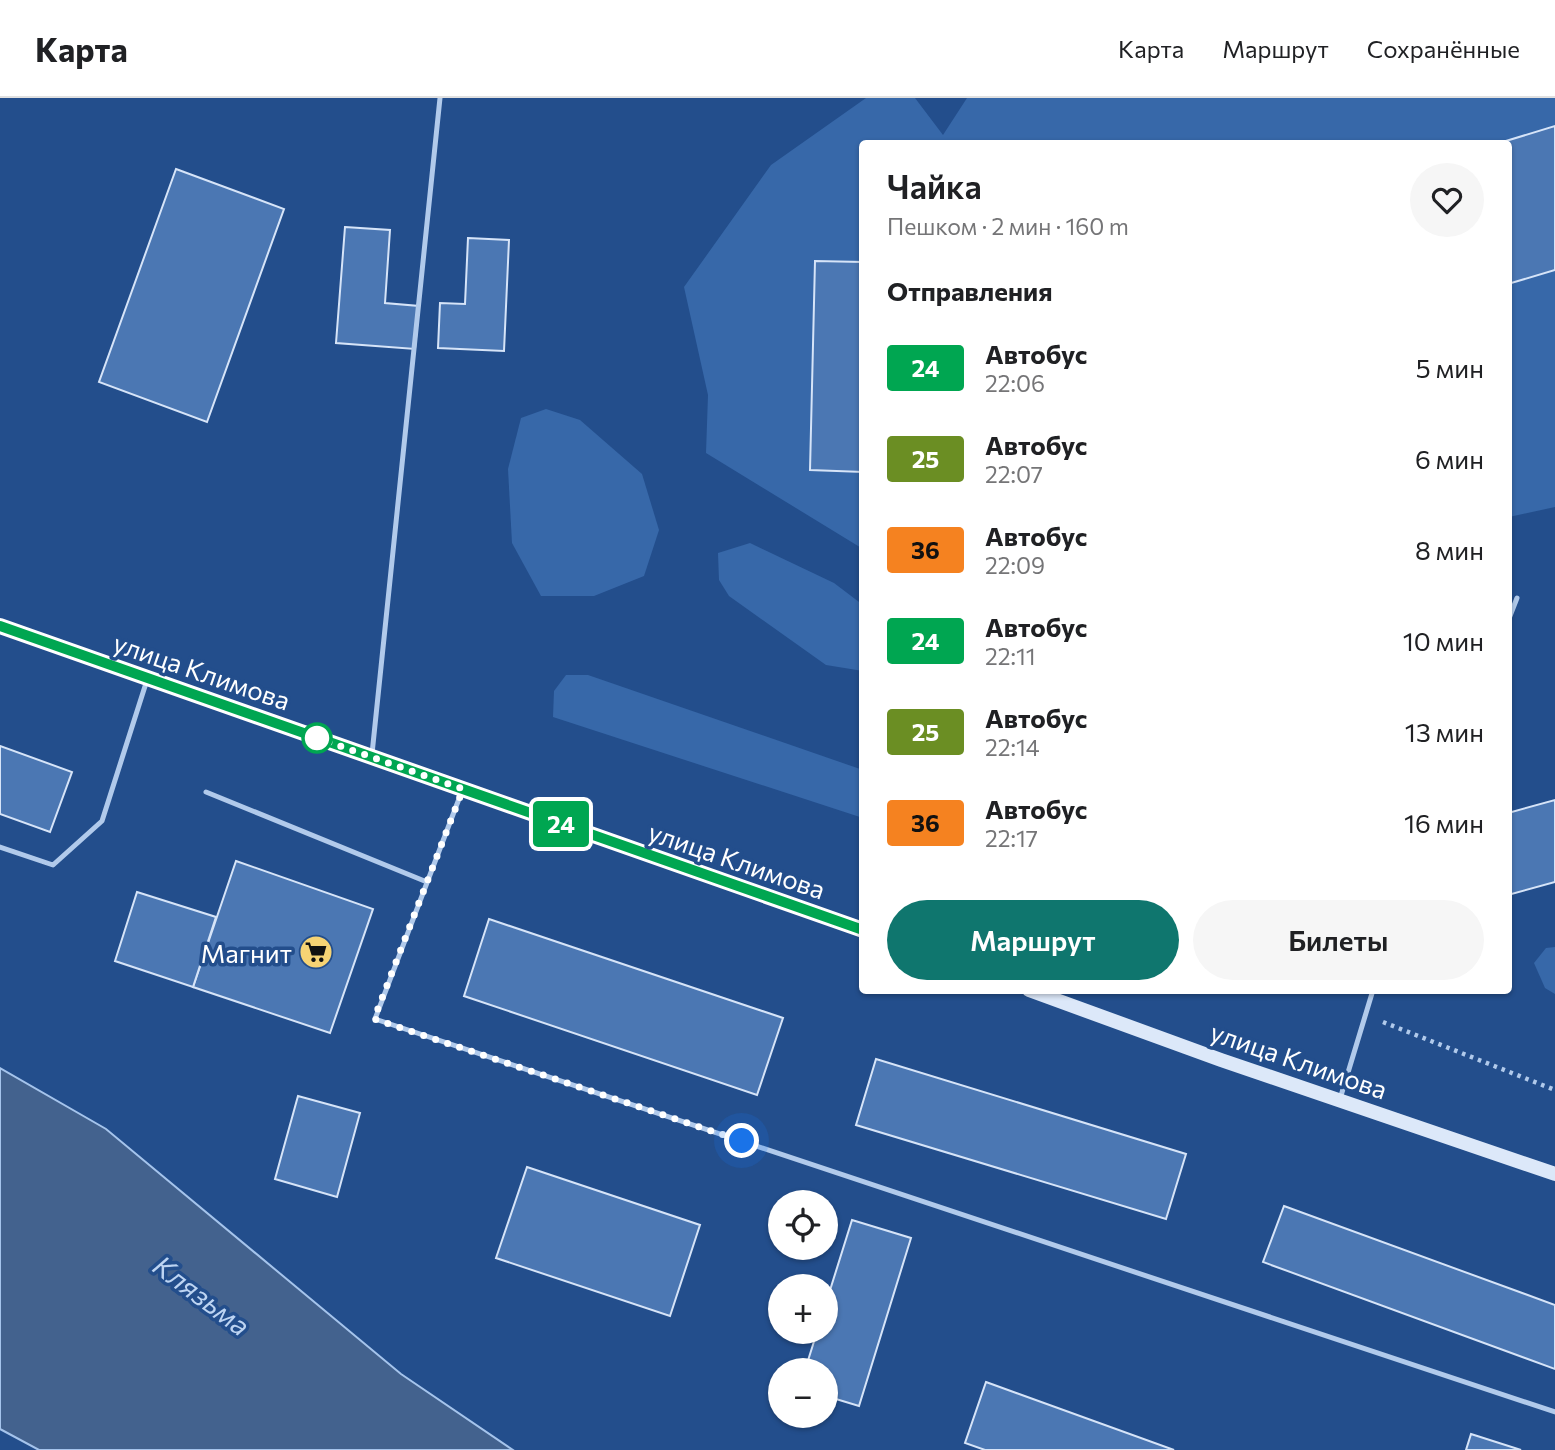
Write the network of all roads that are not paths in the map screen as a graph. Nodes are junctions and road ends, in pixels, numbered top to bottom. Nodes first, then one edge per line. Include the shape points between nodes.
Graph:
1 (440, 98) edge
2 (1517, 598) dead end
3 (1512, 611) edge
4 (0, 626) edge
5 (147, 678) junction
6 (372, 757) junction
7 (463, 789) junction
8 (206, 792) dead end
9 (0, 847) edge
10 (427, 881) junction
11 (859, 929) edge
12 (1040, 994) edge
13 (1372, 994) edge
14 (1340, 1099) junction
15 (1555, 1174) edge
16 (1555, 1412) edge

1 - 6 lane
2 - 3 lane
4 - 5 main road, улица Климова
5 - 6 main road, улица Климова
5 - 9 lane via 102,821 53,865
6 - 7 main road, улица Климова
7 - 10 lane
7 - 11 main road, улица Климова
8 - 10 lane
10 - 16 lane via 374,1019
12 - 14 main road, улица Климова
13 - 14 lane
14 - 15 main road, улица Климова

